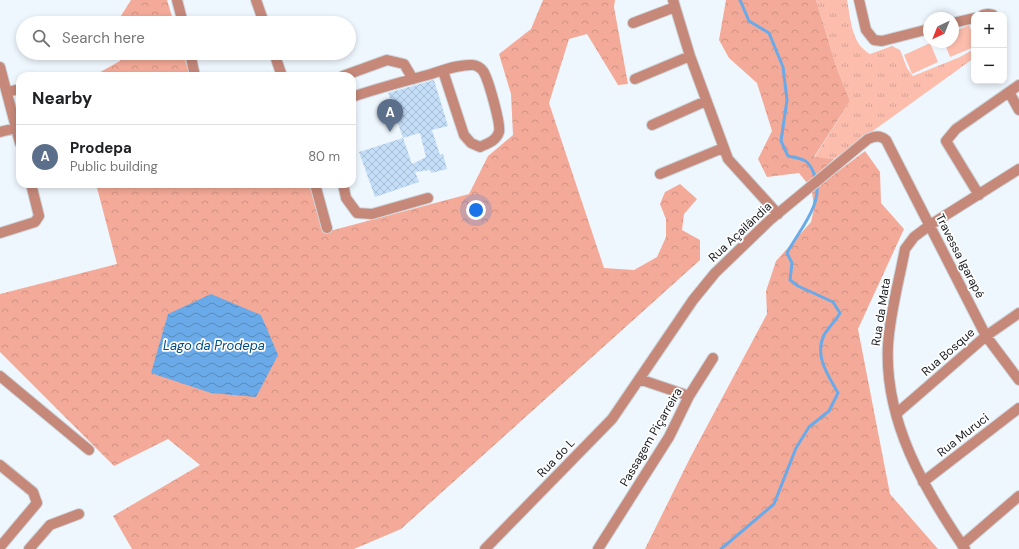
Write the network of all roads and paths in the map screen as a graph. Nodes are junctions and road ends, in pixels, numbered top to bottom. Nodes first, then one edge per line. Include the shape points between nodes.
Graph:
1 (177, 0) edge
2 (256, 0) edge
3 (859, 0) edge
4 (676, 2) edge
5 (181, 16) edge
6 (262, 16) edge
7 (971, 19) edge
8 (959, 22) edge
9 (632, 23) dead end
10 (923, 31) edge
11 (690, 56) junction
12 (192, 60) edge
13 (276, 60) edge
14 (0, 67) edge
15 (443, 71) junction
16 (194, 72) edge
17 (281, 72) edge
18 (354, 72) edge
19 (413, 79) junction
20 (635, 79) dead end
21 (1019, 85) edge
22 (16, 90) edge
23 (6, 92) junction
24 (1008, 92) junction
25 (356, 96) edge
26 (706, 101) junction
27 (1019, 110) edge
28 (652, 125) dead end
29 (16, 128) joint
30 (0, 132) edge
31 (886, 140) joint
32 (723, 148) junction
33 (1019, 169) edge
34 (660, 174) dead end
35 (32, 188) edge
36 (316, 188) edge
37 (344, 188) edge
38 (979, 195) junction
39 (428, 198) dead end
40 (778, 214) junction
41 (930, 225) junction
42 (327, 228) dead end
43 (0, 233) edge
44 (1019, 313) edge
45 (986, 336) junction
46 (714, 358) dead end
47 (0, 376) edge
48 (639, 378) junction
49 (1019, 380) edge
50 (689, 396) junction
51 (1019, 408) edge
52 (896, 414) junction
53 (89, 450) dead end
54 (0, 465) edge
55 (923, 482) junction
56 (1019, 496) edge
57 (79, 514) dead end
58 (0, 547) edge
59 (964, 547) edge
60 (29, 549) edge
61 (485, 549) edge
62 (598, 549) edge

1 - 5 street
2 - 6 street
3 - 10 street via 866,30 874,40 882,41
4 - 9 street
4 - 11 street
7 - 8 street
11 - 20 street
11 - 26 street
12 - 16 street
13 - 17 street
14 - 23 street
15 - 15 street via 475,65 483,71 500,121 499,133 493,141 480,146 471,143 464,135
15 - 19 street
18 - 19 street via 387,60 404,64
19 - 25 street
21 - 24 street
22 - 23 street
23 - 29 street
24 - 27 street
24 - 38 street via 956,129 946,141
26 - 28 street
26 - 32 street
29 - 30 street
31 - 40 street, Rua Açailândia via 879,136 868,139
31 - 41 street, Travessa Igarapé
32 - 34 street
32 - 40 street via 728,159
33 - 38 street
35 - 43 street via 39,216 35,222
36 - 42 street
37 - 39 street via 346,198 357,213 372,214
38 - 41 street, Rua da Mata
40 - 48 street, Rua Açailândia via 715,273
41 - 45 street, Travessa Igarapé
41 - 52 street, Rua da Mata via 914,237 905,249 890,321 888,371
44 - 45 street, Rua Bosque
45 - 49 street, Travessa Igarapé
45 - 52 street, Rua Bosque
46 - 50 street, Passagem Piçarreira
47 - 53 street
48 - 50 street
48 - 61 street, Rua do L via 612,419
50 - 62 street, Passagem Piçarreira via 669,437
51 - 55 street, Rua Muruci
52 - 55 street, Rua da Mata via 906,446
54 - 58 street via 33,492 37,503
55 - 59 street, Rua da Mata via 937,509
56 - 59 street
57 - 60 street via 50,525

